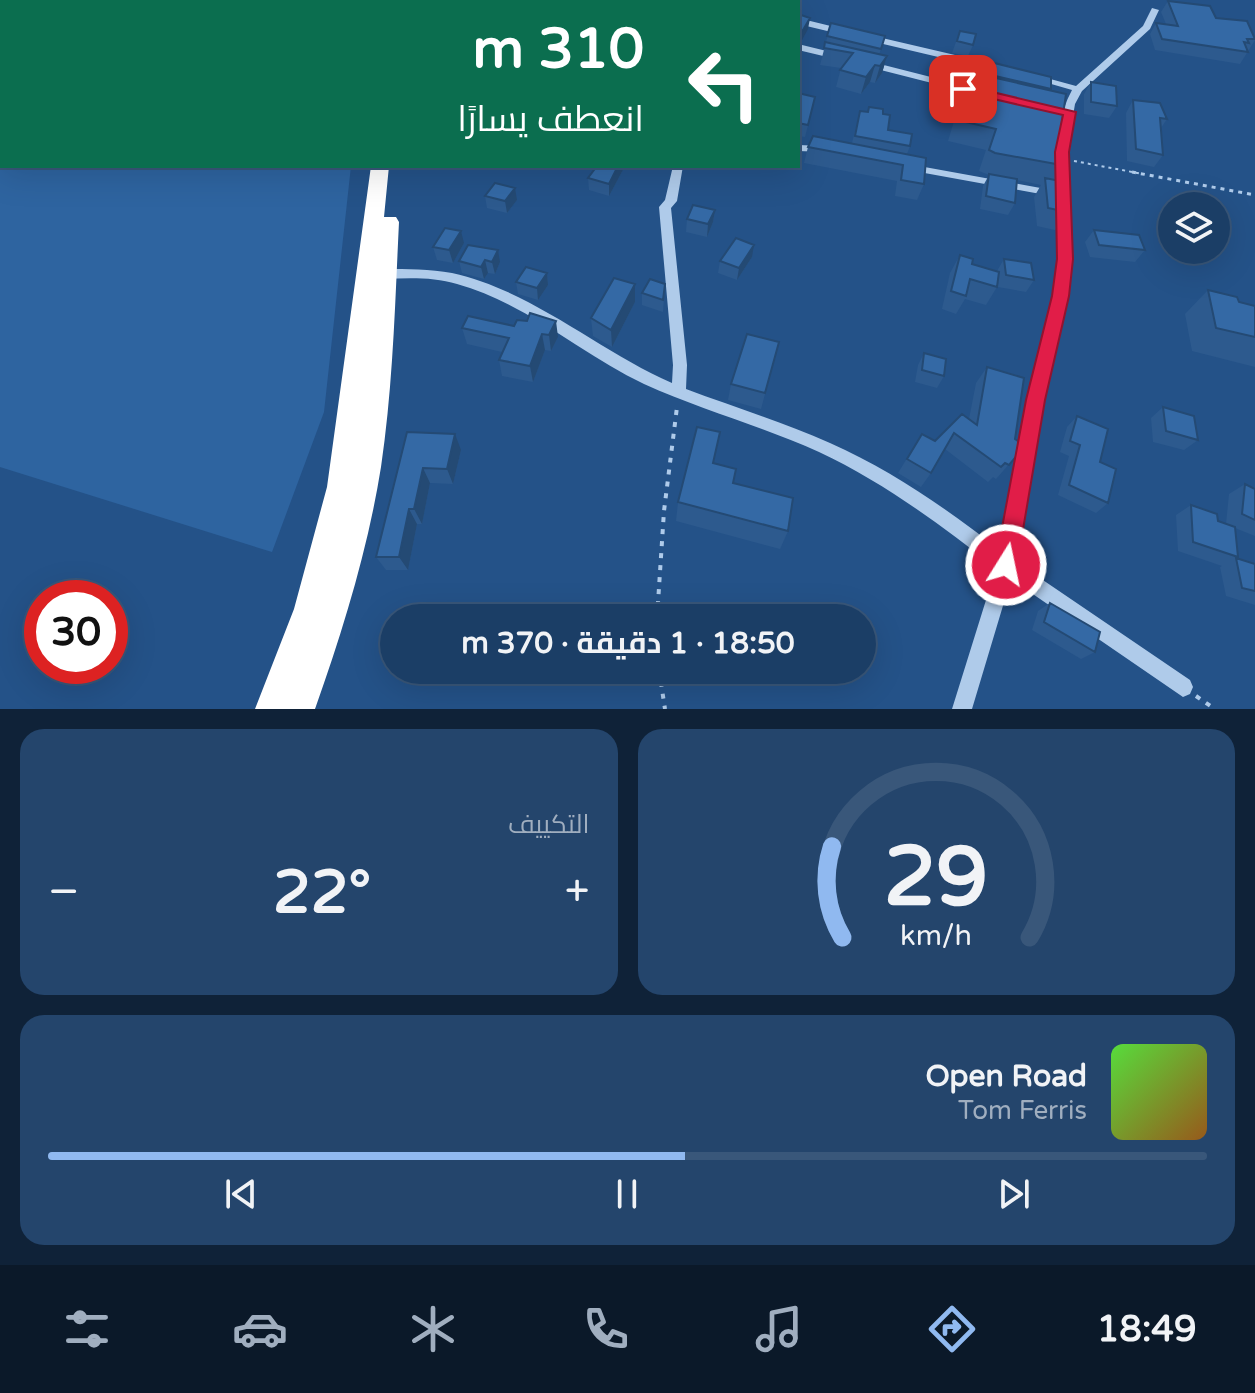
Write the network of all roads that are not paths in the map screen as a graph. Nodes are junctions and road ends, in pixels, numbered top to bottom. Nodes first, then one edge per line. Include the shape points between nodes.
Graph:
1 (1155, 10) dead end
2 (800, 21) edge
3 (800, 47) edge
4 (999, 68) edge
5 (1026, 75) edge
6 (1078, 89) junction
7 (992, 95) edge
8 (800, 148) edge
9 (843, 153) edge
10 (899, 165) edge
11 (380, 168) edge
12 (395, 168) edge
13 (678, 168) edge
14 (1065, 196) junction
15 (385, 274) junction
16 (679, 393) junction
17 (1006, 565) junction
18 (1183, 687) road end
19 (272, 709) edge
20 (298, 709) edge
21 (962, 709) edge

1 - 6 street via 1141,33
2 - 4 street
3 - 7 street
5 - 6 street
6 - 14 street via 1063,111
8 - 9 street
10 - 14 street
11 - 19 highway via 341,487 309,609
12 - 15 highway
13 - 16 street via 665,207
14 - 17 street via 1060,296 1035,400
15 - 16 street via 438,276 488,290
15 - 20 highway via 361,500 318,657
16 - 17 street via 826,448 914,497
17 - 18 street
17 - 21 street

